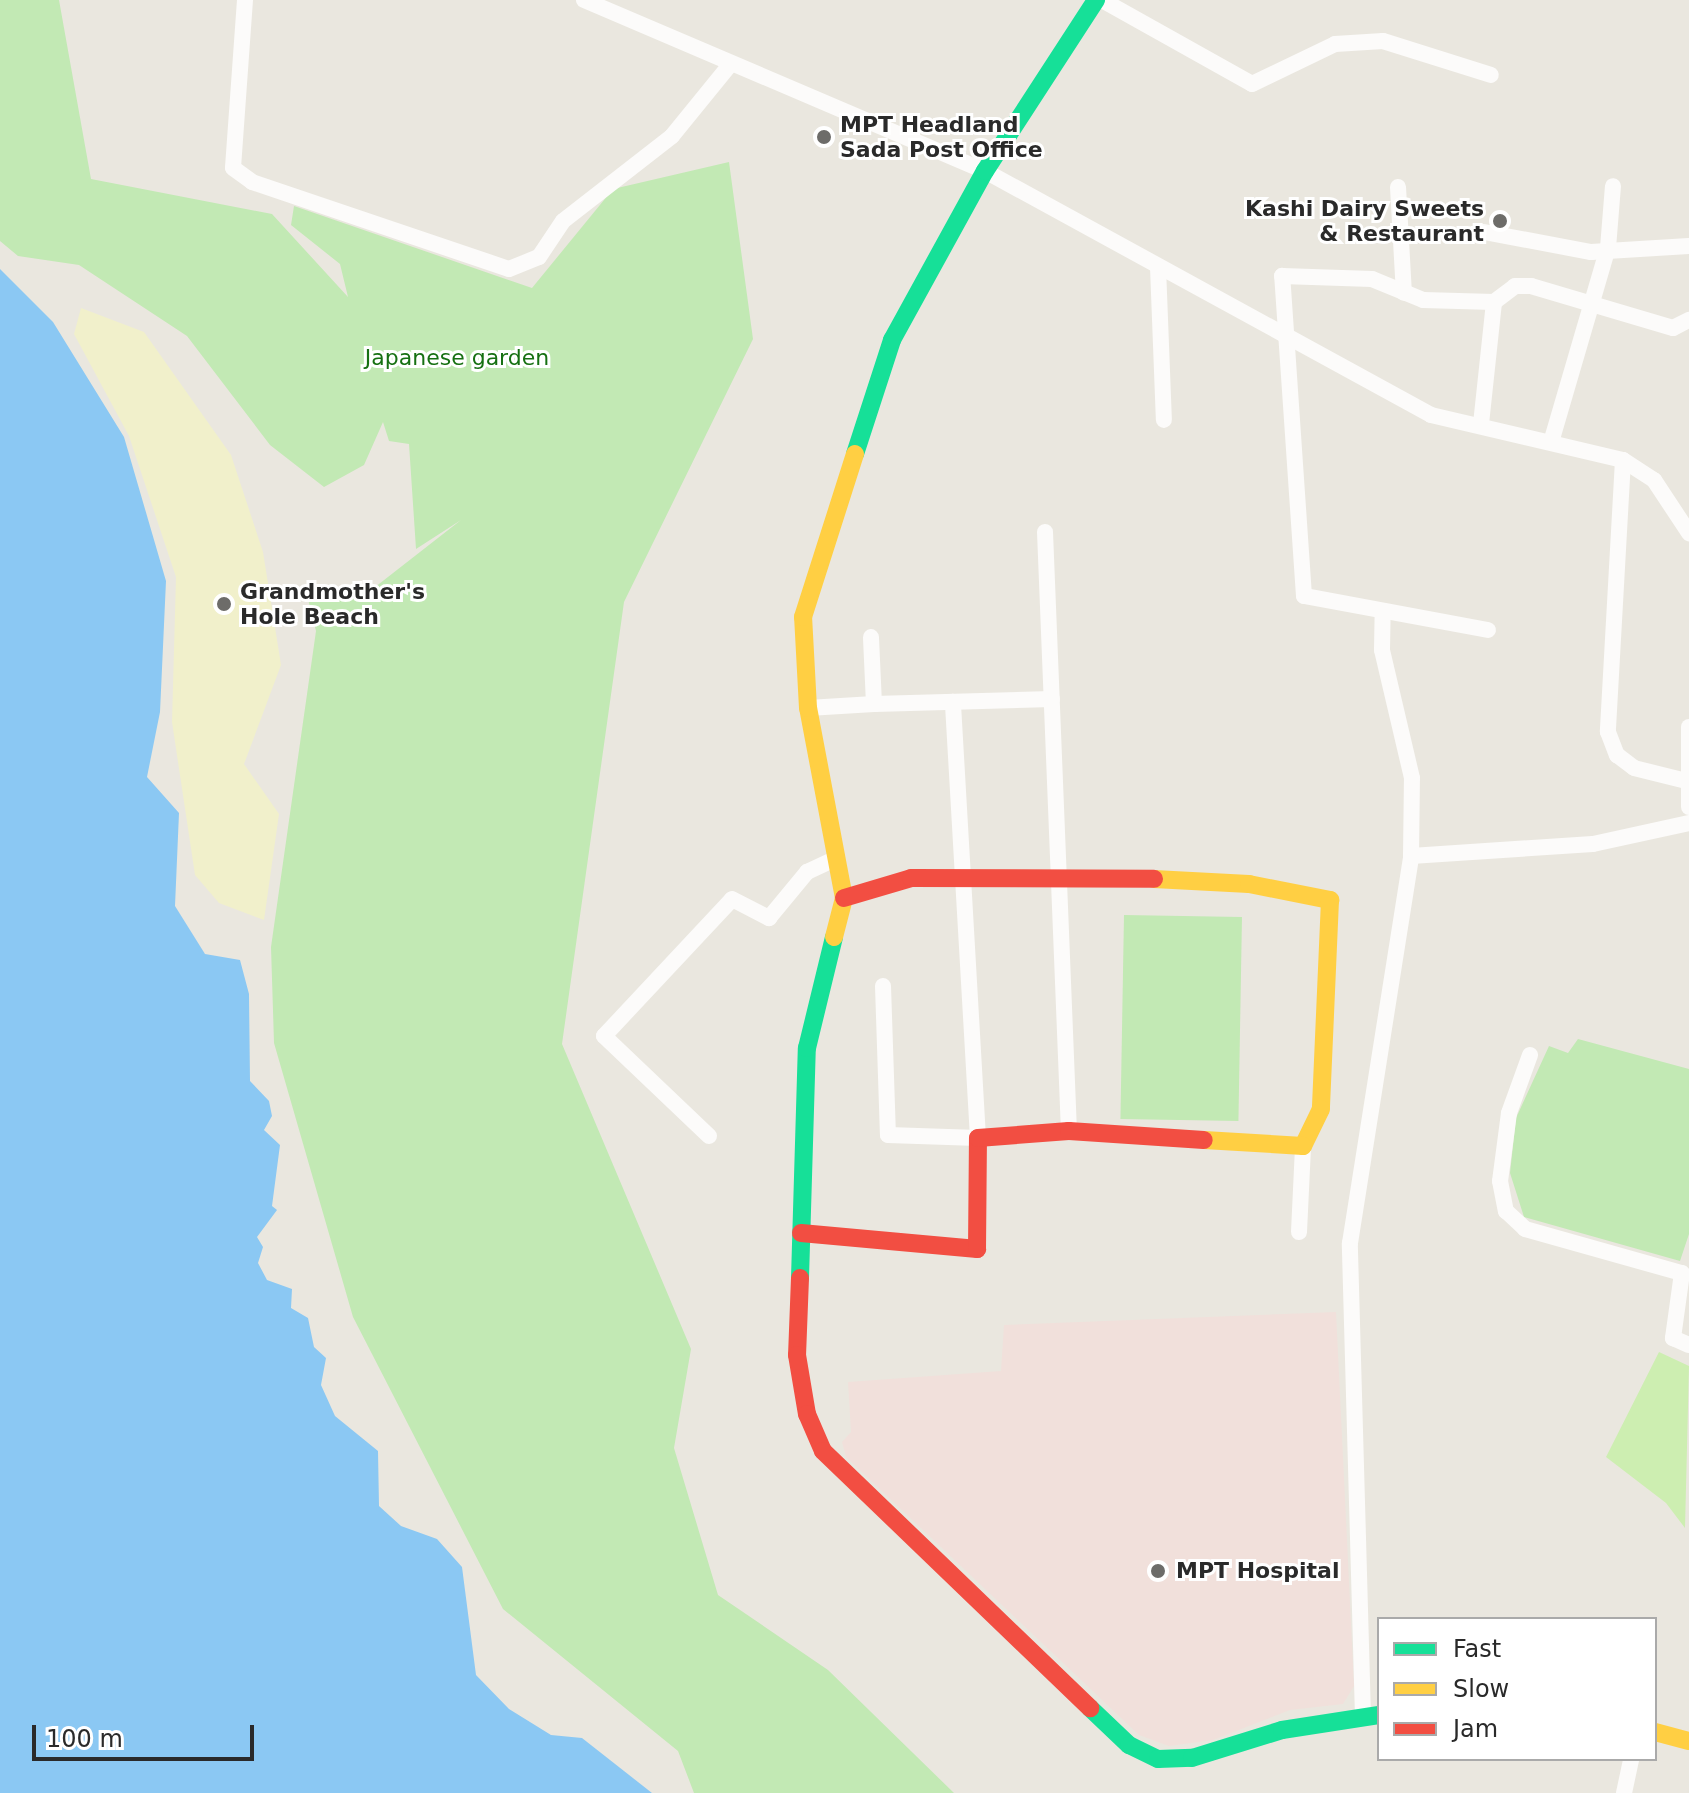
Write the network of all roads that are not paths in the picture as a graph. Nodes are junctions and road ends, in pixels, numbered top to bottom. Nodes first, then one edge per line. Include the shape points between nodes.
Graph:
1 (245, 0) edge
2 (584, 0) edge
3 (1099, 0) edge
4 (728, 67) junction
5 (1491, 75) dead end
6 (985, 171) junction
7 (1613, 186) dead end
8 (1398, 187) dead end
9 (1484, 232) dead end
10 (1689, 246) edge
11 (1608, 248) junction
12 (1158, 267) junction
13 (1404, 293) junction
14 (1591, 298) junction
15 (1494, 302) junction
16 (1689, 320) edge
17 (1290, 337) junction
18 (1164, 420) dead end
19 (1481, 424) junction
20 (1552, 439) junction
21 (1623, 460) junction
22 (1045, 532) dead end
23 (1689, 533) edge
24 (1383, 611) junction
25 (1488, 630) dead end
26 (871, 637) dead end
27 (1052, 699) junction
28 (953, 702) junction
29 (874, 704) junction
30 (808, 708) junction
31 (1689, 727) edge
32 (1686, 781) junction
33 (1689, 807) edge
34 (1689, 823) edge
35 (1411, 856) junction
36 (837, 858) junction
37 (1062, 875) junction
38 (968, 879) junction
39 (844, 898) junction
40 (883, 986) dead end
41 (1530, 1055) dead end
42 (1069, 1131) junction
43 (709, 1136) dead end
44 (978, 1138) junction
45 (1303, 1146) junction
46 (1299, 1232) dead end
47 (801, 1233) junction
48 (1689, 1257) edge
49 (1682, 1273) junction
50 (1689, 1345) edge
51 (1371, 1716) edge
52 (1657, 1733) edge
53 (1689, 1741) edge
54 (1631, 1761) edge
55 (1624, 1793) edge

1 - 4 street via 233,168 252,182 509,269 539,257 563,221 672,136
2 - 4 street
3 - 5 street via 1252,84 1335,44 1383,41
3 - 6 street
4 - 6 street
6 - 12 street
6 - 30 street via 892,340 851,455 803,617
7 - 11 street
8 - 13 street
9 - 11 street via 1591,252
10 - 11 street
11 - 14 street
12 - 17 street
12 - 18 street
13 - 15 street
13 - 17 street via 1372,279 1282,276
14 - 15 street via 1515,286
14 - 16 street via 1673,328
14 - 20 street
15 - 19 street
17 - 19 street via 1431,415
17 - 24 street via 1304,596
19 - 20 street
20 - 21 street
21 - 23 street via 1654,480
21 - 32 street via 1608,732 1617,755 1634,768
22 - 27 street
24 - 25 street
24 - 35 street via 1382,650 1412,778
26 - 29 street
27 - 28 street
27 - 37 street
28 - 29 street
28 - 38 street
29 - 30 street
30 - 36 street
31 - 32 street
32 - 33 street
34 - 35 street via 1593,844
35 - 51 street via 1350,1243
36 - 39 street
36 - 43 street via 807,872 769,918 732,899 604,1036
37 - 38 street
37 - 42 street
37 - 45 street via 1249,884 1330,900 1321,1109
38 - 39 street via 879,882
38 - 44 street
39 - 47 street via 807,1048
40 - 44 street via 888,1135
41 - 49 street via 1509,1113 1500,1181 1506,1211 1525,1229
42 - 44 street
42 - 45 street
44 - 47 street via 977,1249
45 - 46 street
47 - 51 street via 797,1355 807,1414 823,1451 1129,1745 1158,1759 1192,1758 1282,1730
48 - 49 street
49 - 50 street via 1673,1338
52 - 53 street
54 - 55 street

